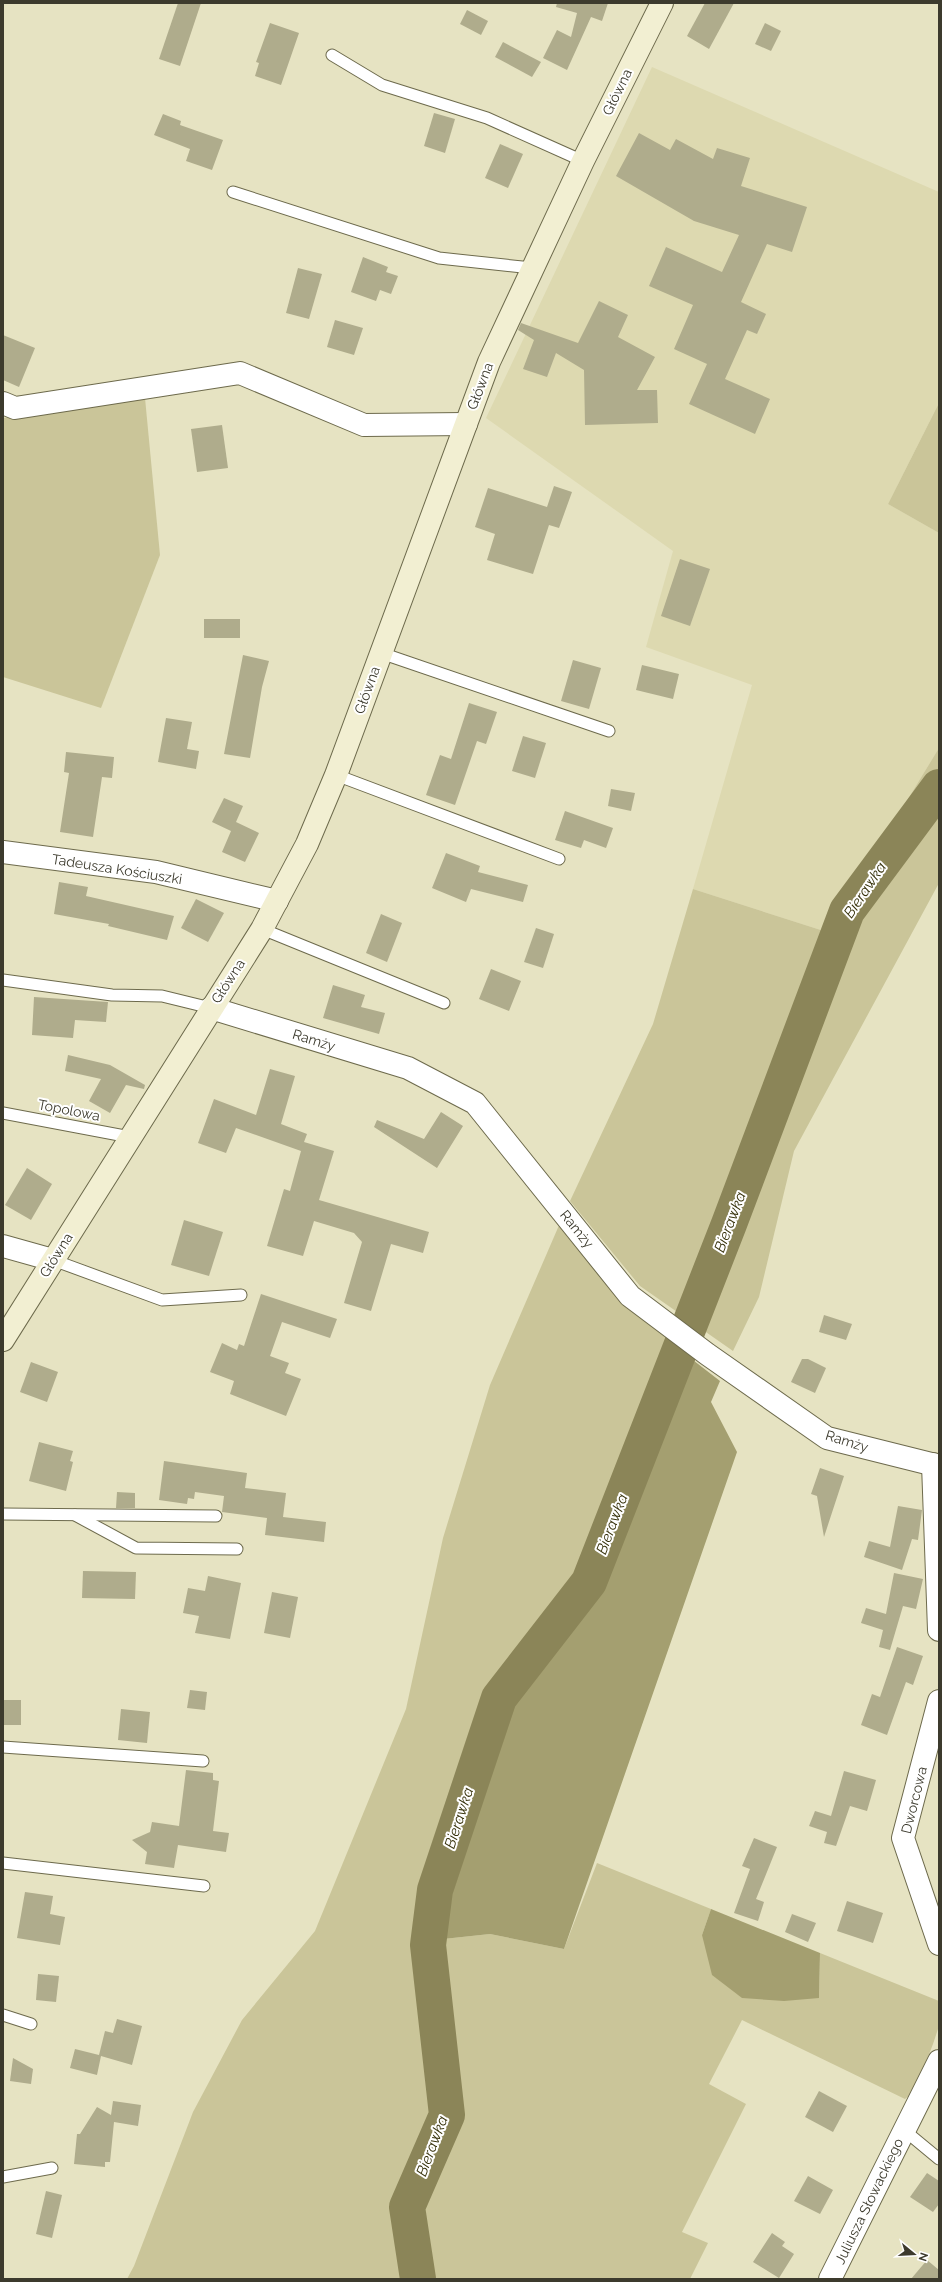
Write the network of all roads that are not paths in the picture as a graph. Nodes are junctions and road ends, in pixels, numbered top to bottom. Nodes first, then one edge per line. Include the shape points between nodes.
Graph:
1 (662, 3) edge
2 (332, 55) dead end
3 (583, 160) junction
4 (233, 192) dead end
5 (532, 268) junction
6 (3, 403) edge
7 (466, 424) junction
8 (381, 653) junction
9 (610, 731) dead end
10 (336, 775) junction
11 (3, 852) edge
12 (559, 859) dead end
13 (277, 901) junction
14 (262, 929) junction
15 (3, 980) edge
16 (444, 1003) dead end
17 (211, 1008) junction
18 (3, 1113) edge
19 (130, 1137) junction
20 (3, 1246) edge
21 (53, 1260) junction
22 (240, 1295) dead end
23 (3, 1340) edge
24 (936, 1465) edge
25 (3, 1514) edge
26 (75, 1514) junction
27 (216, 1516) dead end
28 (237, 1549) dead end
29 (939, 1604) edge
30 (939, 1630) edge
31 (939, 1701) edge
32 (3, 1747) edge
33 (202, 1761) dead end
34 (3, 1863) edge
35 (204, 1886) dead end
36 (933, 1915) edge
37 (939, 1944) edge
38 (3, 2015) edge
39 (31, 2024) dead end
40 (939, 2060) edge
41 (906, 2126) junction
42 (939, 2159) edge
43 (52, 2168) dead end
44 (3, 2177) edge
45 (830, 2279) edge

1 - 3 main road, Główna
2 - 3 lane via 382,85 487,118
3 - 5 main road, Główna
4 - 5 lane via 439,258
5 - 7 main road, Główna via 489,362
6 - 7 street via 15,408 240,374 364,425
7 - 8 main road, Główna
8 - 9 lane
8 - 10 main road, Główna
10 - 12 lane
10 - 13 main road, Główna via 307,844
11 - 13 street, Tadeusza Kościuszki via 156,872
13 - 14 main road, Główna
14 - 16 lane
14 - 17 main road, Główna
15 - 17 lane via 112,995 162,996
17 - 19 main road, Główna
17 - 24 street, Ramży via 408,1068 475,1103 630,1296 707,1354 827,1438
18 - 19 lane, Topolowa
19 - 21 main road, Główna
20 - 21 street
21 - 22 lane via 162,1300
21 - 23 main road, Główna
24 - 29 street
25 - 26 lane
26 - 27 lane
26 - 28 lane via 136,1548
29 - 30 street
31 - 36 street, Dworcowa via 904,1838
32 - 33 lane
34 - 35 lane
36 - 37 street, Dworcowa
38 - 39 lane
40 - 41 street
41 - 42 lane
41 - 45 street, Juliusza Słowackiego
43 - 44 lane

